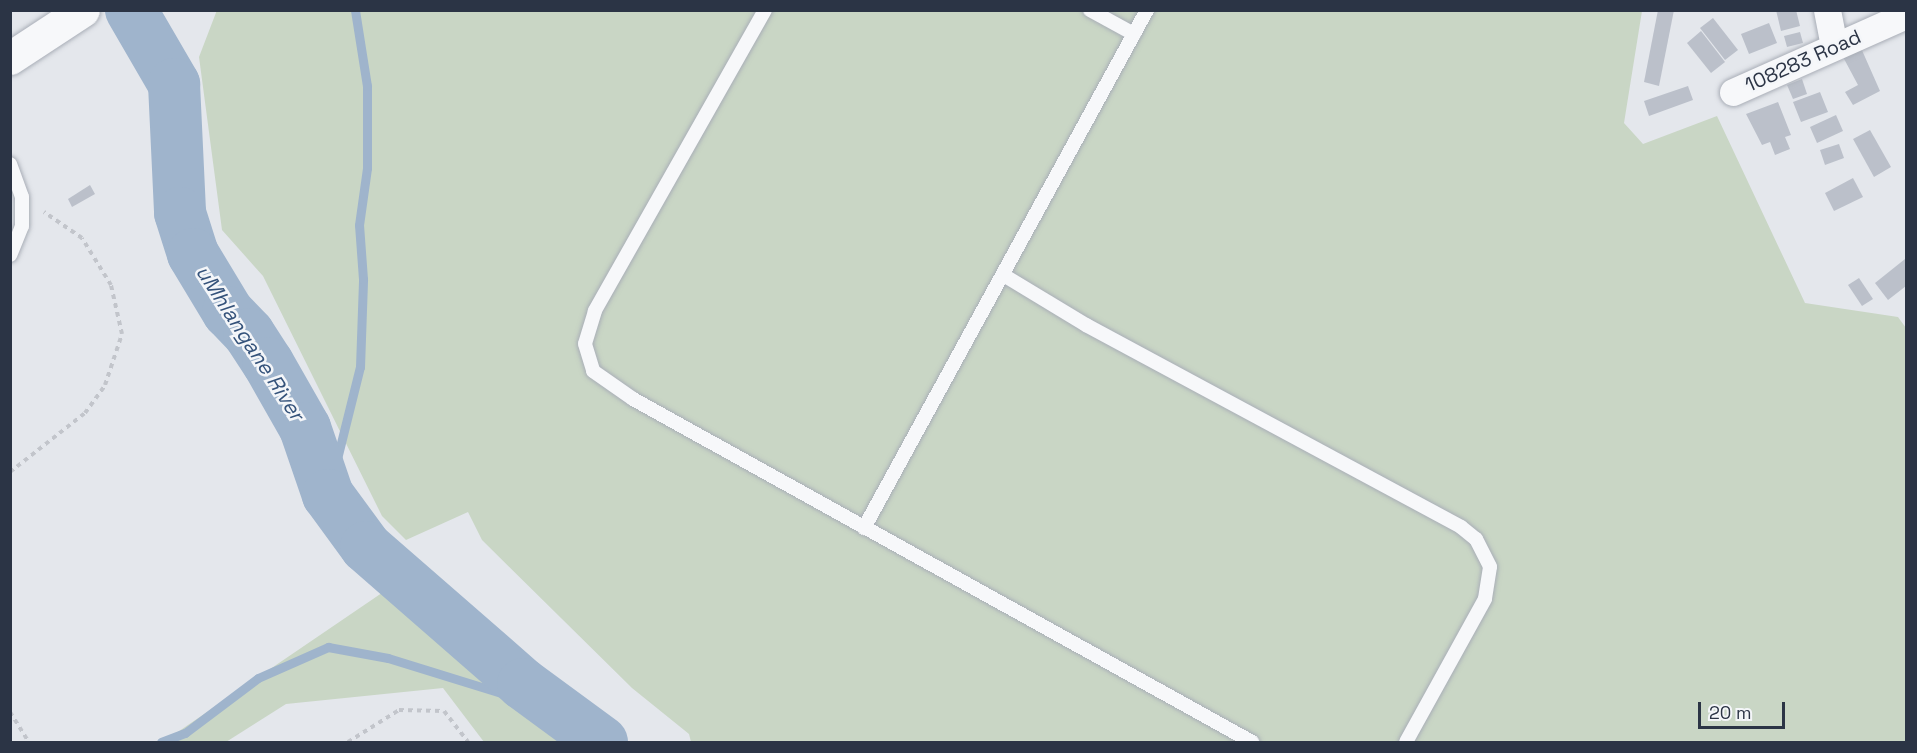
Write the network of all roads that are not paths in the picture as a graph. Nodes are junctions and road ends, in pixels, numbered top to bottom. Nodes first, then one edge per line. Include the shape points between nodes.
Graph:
1 (765, 10) edge
2 (1090, 10) edge
3 (1148, 10) edge
4 (1827, 10) edge
5 (80, 12) edge
6 (1906, 15) edge
7 (1134, 34) junction
8 (1834, 46) junction
9 (10, 58) edge
10 (1733, 92) dead end
11 (10, 164) edge
12 (10, 255) edge
13 (1005, 276) junction
14 (864, 528) junction
15 (1252, 742) edge
16 (1406, 742) edge

1 - 14 lane via 595,310 586,331 587,358 593,371 633,399
2 - 7 lane
3 - 7 lane
4 - 8 street
5 - 9 street
6 - 8 street, 108283 Road
7 - 13 lane
8 - 10 street, 108283 Road
11 - 12 lane via 22,197 22,226
13 - 14 lane
13 - 16 lane via 1086,325 1461,527 1476,539 1490,567 1485,599
14 - 15 lane

